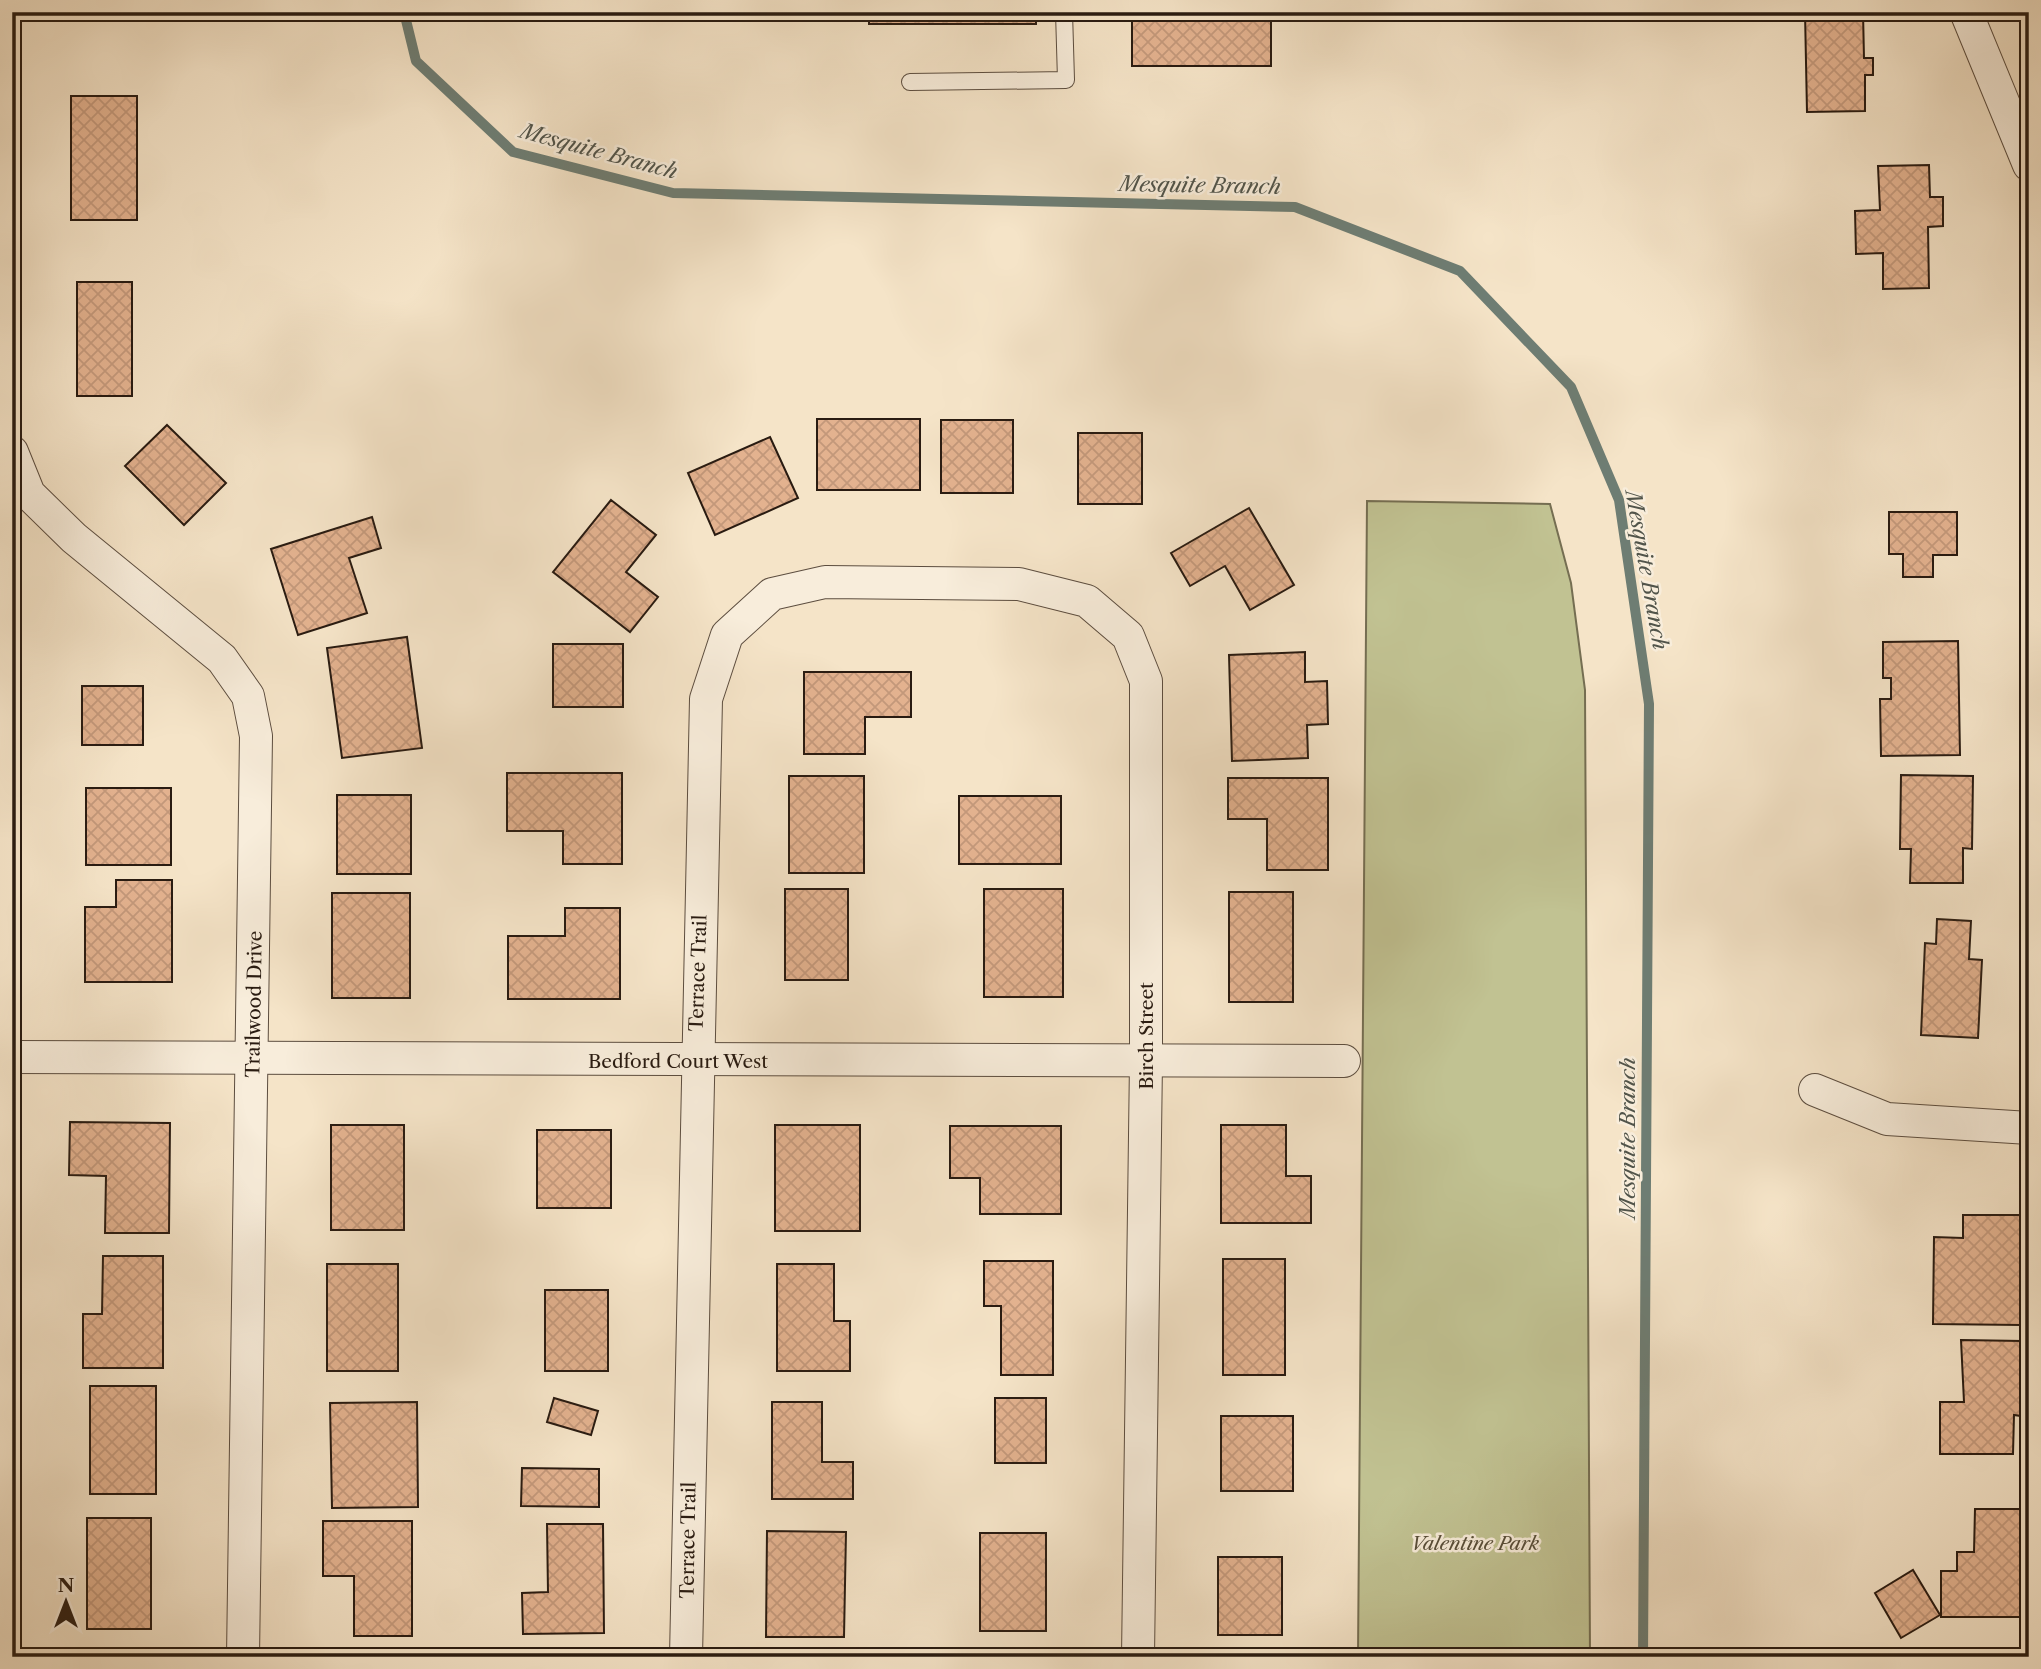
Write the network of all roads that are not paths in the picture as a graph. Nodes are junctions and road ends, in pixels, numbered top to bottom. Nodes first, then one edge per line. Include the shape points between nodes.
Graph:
1 (1064, 12) edge
2 (1966, 12) edge
3 (910, 82) dead end
4 (2029, 165) edge
5 (12, 452) edge
6 (21, 494) edge
7 (926, 582) joint
8 (12, 1057) edge
9 (253, 1059) junction
10 (696, 1061) junction
11 (1146, 1061) junction
12 (1344, 1061) dead end
13 (1815, 1090) dead end
14 (2029, 1128) edge
15 (243, 1657) edge
16 (686, 1657) edge
17 (1138, 1657) edge

1 - 3 lane via 1066,80
2 - 4 street
5 - 6 street, Trailwood Drive
6 - 9 street, Trailwood Drive via 222,659 248,696 256,736
7 - 10 street, Terrace Trail via 825,582 772,594 727,635 706,699
7 - 11 street, Birch Street via 1019,584 1087,601 1128,636 1146,681
8 - 9 street, Bedford Court West
9 - 10 street, Bedford Court West
9 - 15 street, Trailwood Drive
10 - 11 street, Bedford Court West
10 - 16 street, Terrace Trail
11 - 12 street, Bedford Court West
11 - 17 street, Birch Street
13 - 14 street via 1887,1119

